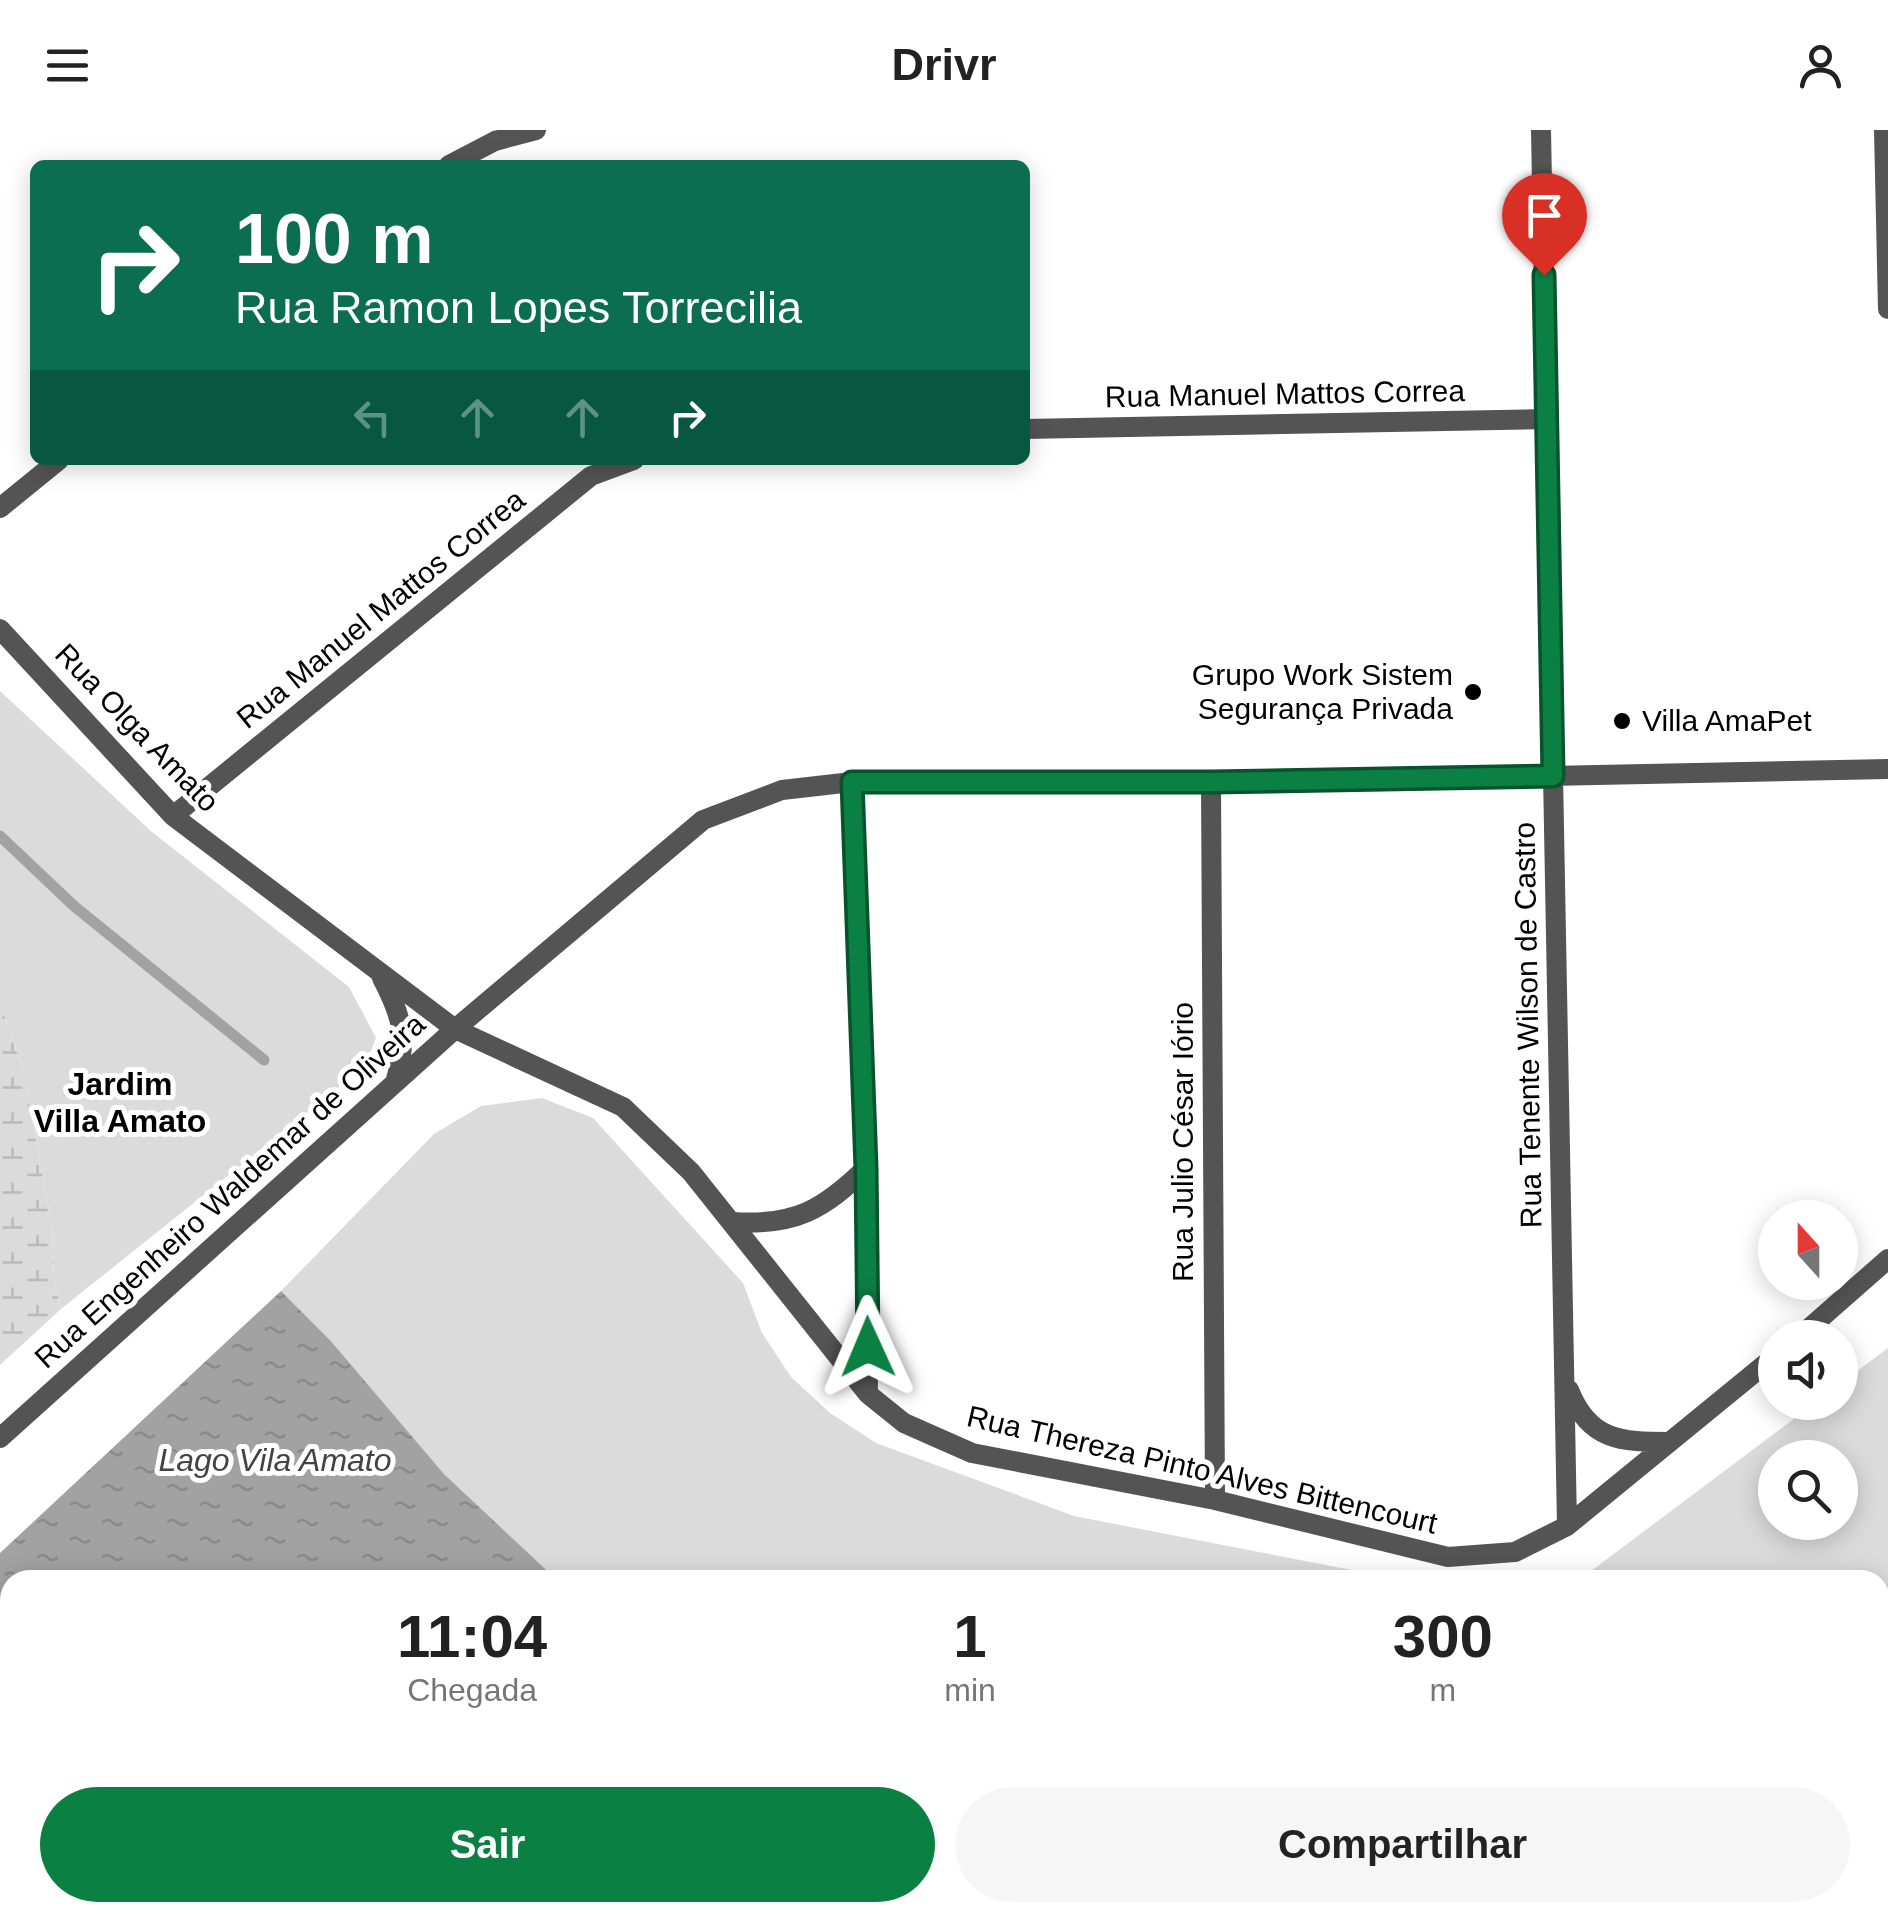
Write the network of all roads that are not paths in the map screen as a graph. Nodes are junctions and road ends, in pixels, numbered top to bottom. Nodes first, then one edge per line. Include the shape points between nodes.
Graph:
1 (536, 130) edge
2 (1542, 130) edge
3 (1884, 130) edge
4 (459, 160) edge
5 (1888, 309) edge
6 (1547, 420) junction
7 (1030, 430) edge
8 (53, 465) edge
9 (621, 465) edge
10 (0, 508) edge
11 (0, 630) edge
12 (1888, 769) edge
13 (1553, 776) junction
14 (852, 782) junction
15 (1211, 782) junction
16 (173, 816) junction
17 (378, 972) junction
18 (455, 1029) junction
19 (396, 1083) junction
20 (866, 1168) junction
21 (733, 1222) junction
22 (1888, 1259) edge
23 (1819, 1320) edge
24 (1758, 1370) edge
25 (1565, 1378) junction
26 (868, 1394) junction
27 (0, 1438) edge
28 (1670, 1442) junction
29 (1215, 1500) junction
30 (1567, 1526) junction

1 - 4 street
2 - 6 street, Rua Tenente Wilson de Castro
3 - 5 street
6 - 7 street, Rua Manuel Mattos Correa
6 - 13 street, Rua Tenente Wilson de Castro
8 - 10 street
9 - 16 street, Rua Manuel Mattos Correa via 591,476
11 - 16 street, Rua Olga Amato
12 - 13 street, Rua Engenheiro Waldemar de Oliveira
13 - 15 street, Rua Engenheiro Waldemar de Oliveira
13 - 25 street, Rua Tenente Wilson de Castro
14 - 15 street, Rua Engenheiro Waldemar de Oliveira
14 - 18 street, Rua Engenheiro Waldemar de Oliveira via 782,790 703,820
14 - 20 street
15 - 29 street, Rua Julio César Iório
16 - 17 street, Rua Olga Amato
17 - 18 street, Rua Olga Amato
17 - 19 street, Rua Olga Amato via 405,1038
18 - 19 street, Rua Engenheiro Waldemar de Oliveira
18 - 21 street, Rua Thereza Pinto Alves Bittencourt via 623,1107
19 - 27 street, Rua Engenheiro Waldemar de Oliveira
20 - 21 street via 834,1199 807,1212 768,1224
20 - 26 street
21 - 26 street, Rua Thereza Pinto Alves Bittencourt
22 - 23 street
24 - 28 street
25 - 28 street, Rua Tenente Wilson de Castro via 1576,1408 1602,1435
25 - 30 street, Rua Tenente Wilson de Castro
26 - 29 street, Rua Thereza Pinto Alves Bittencourt via 904,1423 972,1454
28 - 30 street
29 - 30 street, Rua Thereza Pinto Alves Bittencourt via 1448,1556 1515,1552

